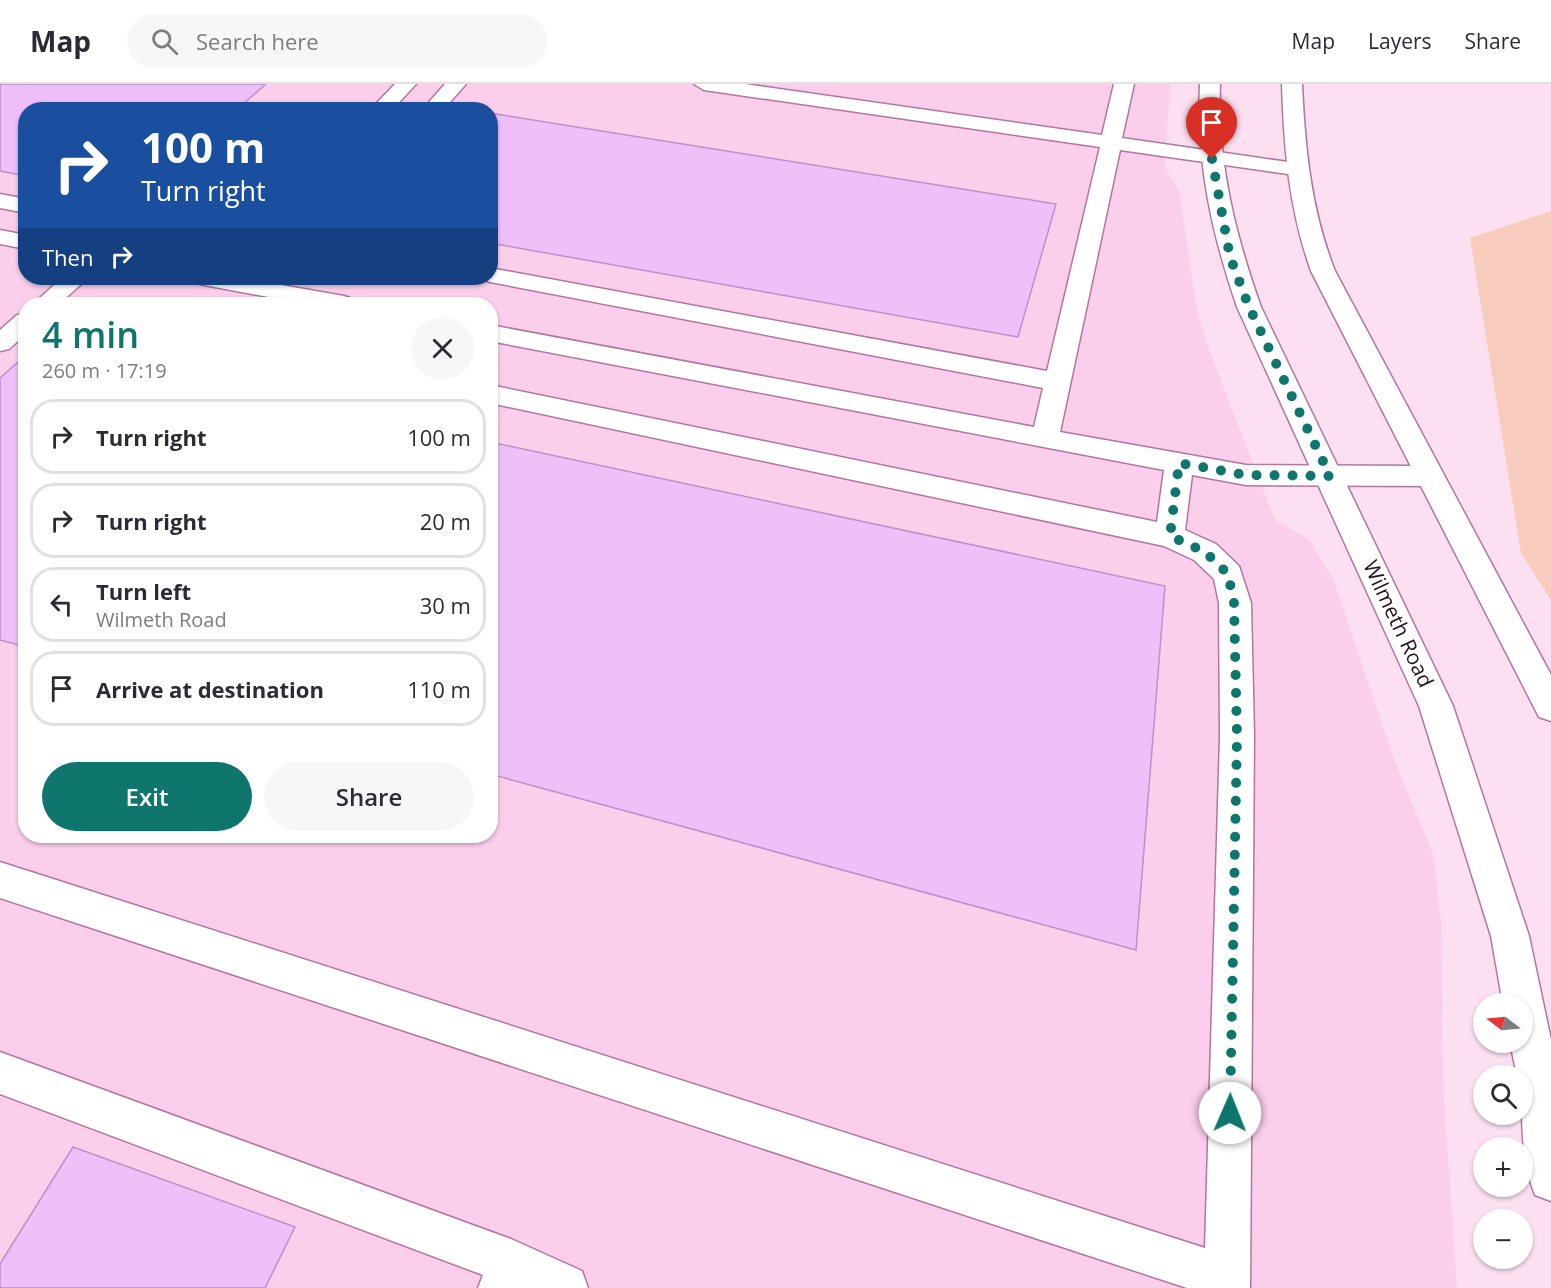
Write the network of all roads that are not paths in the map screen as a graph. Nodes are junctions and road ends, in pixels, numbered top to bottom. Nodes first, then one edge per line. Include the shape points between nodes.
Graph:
1 (406, 84) edge
2 (456, 84) edge
3 (704, 84) edge
4 (1124, 84) edge
5 (1210, 84) edge
6 (1292, 84) edge
7 (388, 102) edge
8 (439, 102) edge
9 (1110, 144) junction
10 (1212, 159) junction
11 (1295, 169) junction
12 (0, 201) edge
13 (18, 204) edge
14 (0, 237) edge
15 (18, 240) edge
16 (498, 277) edge
17 (69, 285) edge
18 (275, 285) edge
19 (57, 297) edge
20 (319, 297) edge
21 (18, 328) edge
22 (498, 335) edge
23 (0, 343) edge
24 (1058, 382) junction
25 (498, 396) edge
26 (1045, 439) junction
27 (1179, 463) junction
28 (1330, 476) junction
29 (1429, 476) junction
30 (1170, 536) junction
31 (1551, 707) edge
32 (0, 880) edge
33 (0, 1073) edge
34 (1551, 1179) edge
35 (506, 1275) edge
36 (1227, 1283) edge
37 (565, 1288) edge

1 - 7 main road
2 - 8 main road
3 - 9 main road
4 - 9 main road
5 - 10 main road, Wilmeth Road
6 - 11 main road
9 - 10 main road
9 - 24 main road
10 - 11 main road
10 - 28 main road, Wilmeth Road via 1230,257 1249,307
11 - 29 main road via 1302,214 1323,271
12 - 13 main road
14 - 15 main road
16 - 24 main road
17 - 19 main road
18 - 20 main road
21 - 23 main road
22 - 26 main road
24 - 26 main road
25 - 30 main road
26 - 27 main road
27 - 28 main road via 1246,475
27 - 30 main road
28 - 29 main road
28 - 34 main road, Wilmeth Road via 1436,706 1510,936 1538,1078
29 - 31 main road
30 - 36 main road via 1205,552 1228,574 1234,603 1237,736
32 - 36 main road
33 - 35 main road
35 - 37 main road

